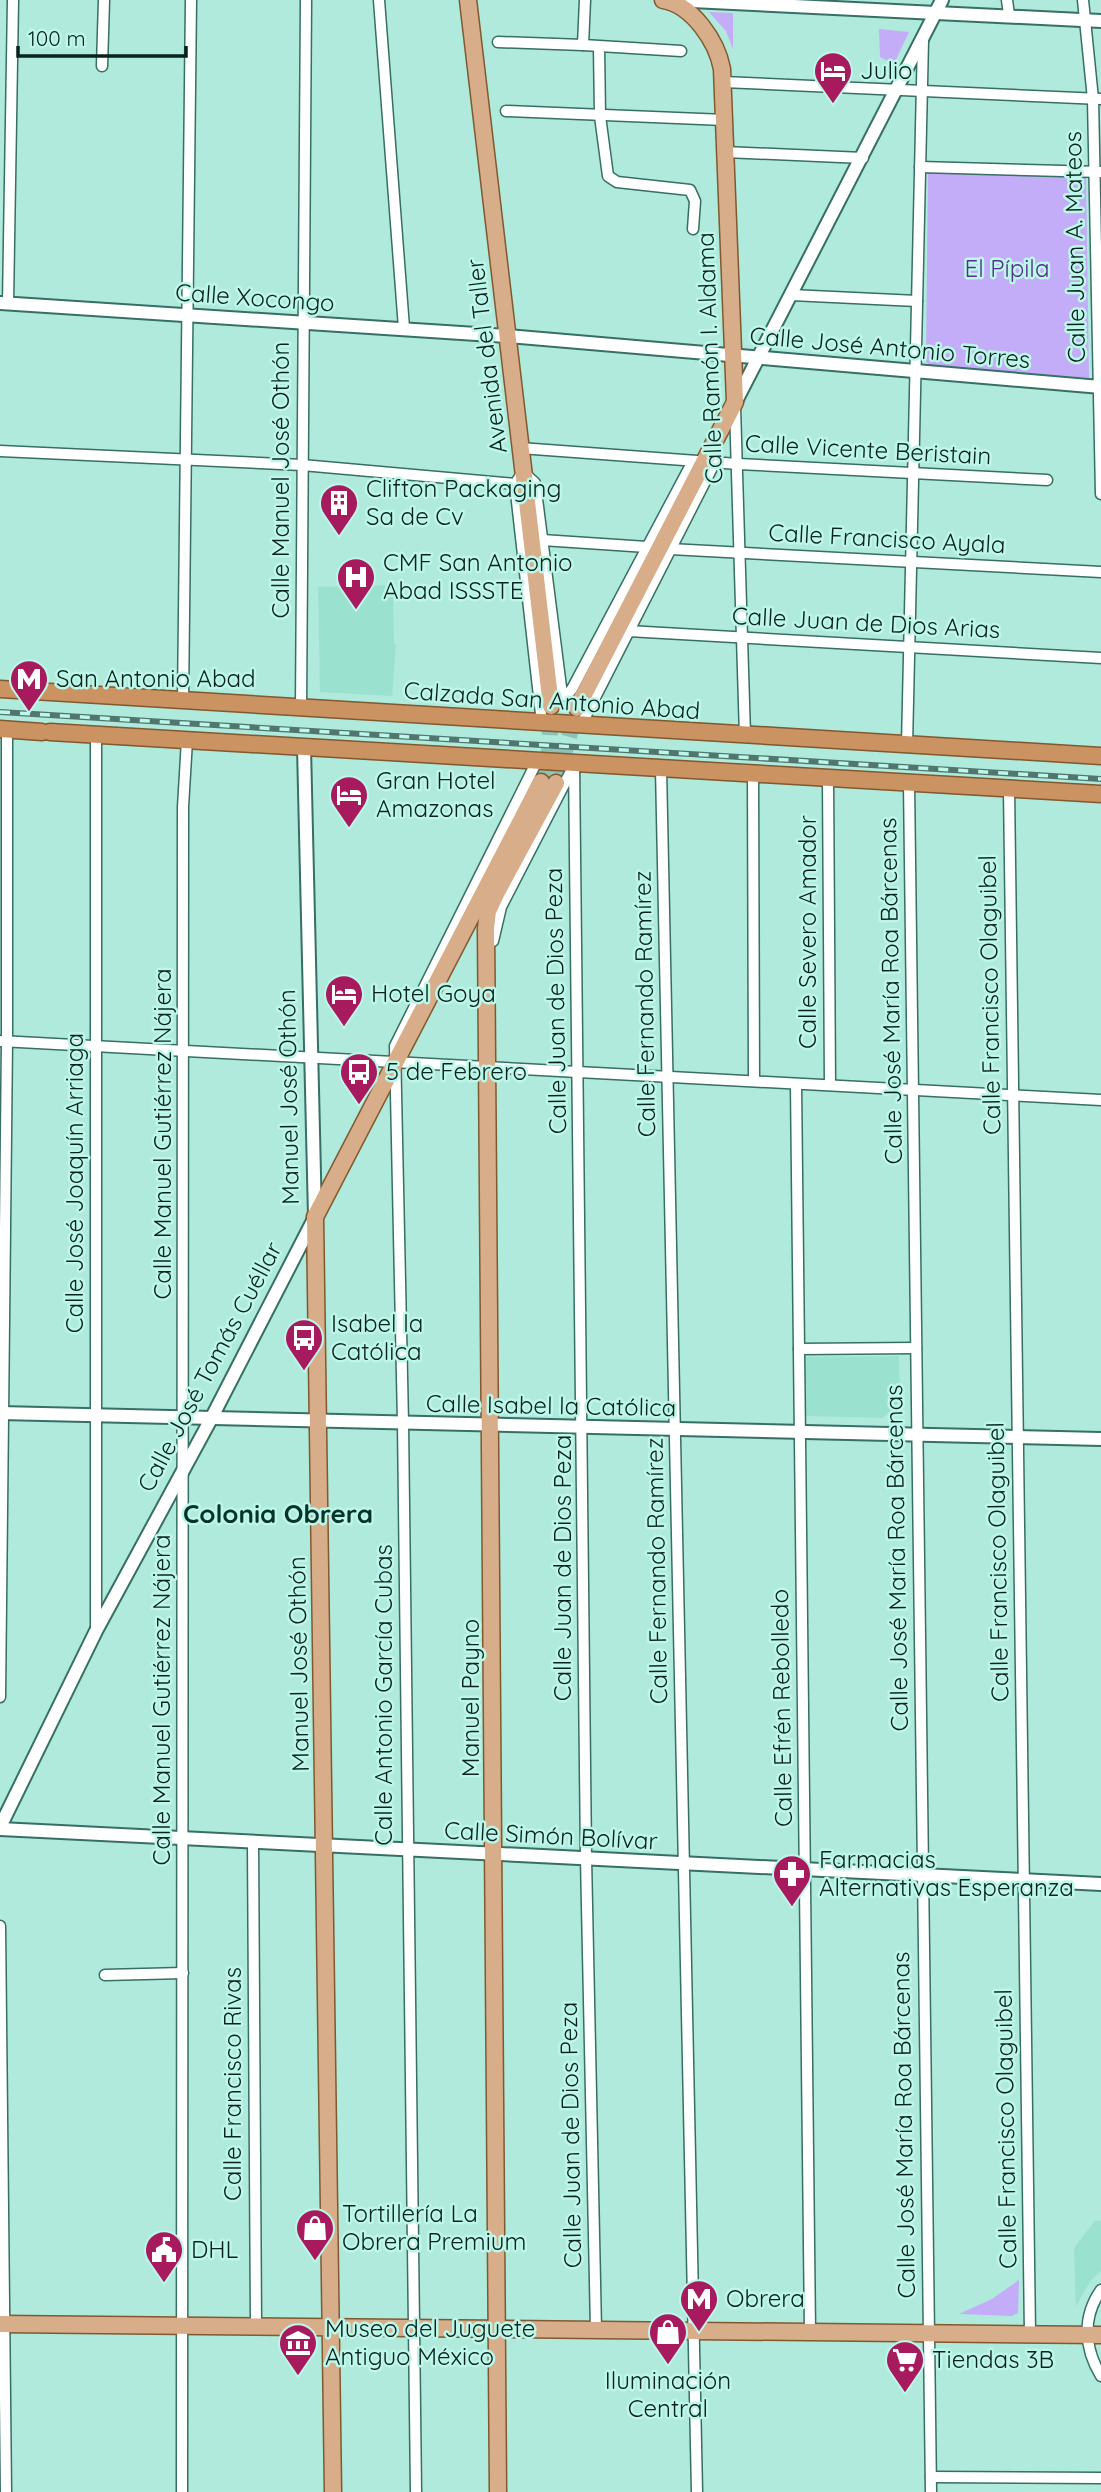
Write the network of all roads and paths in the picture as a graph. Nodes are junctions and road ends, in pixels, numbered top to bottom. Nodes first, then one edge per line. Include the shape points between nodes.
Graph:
1 (13, 0) edge
2 (104, 0) edge
3 (191, 0) edge
4 (306, 0) edge
5 (379, 0) edge
6 (467, 0) edge
7 (585, 0) edge
8 (665, 0) edge
9 (942, 0) edge
10 (1007, 0) edge
11 (1083, 0) edge
12 (740, 2) edge
13 (815, 3) edge
14 (936, 12) junction
15 (1009, 15) junction
16 (1086, 20) junction
17 (1101, 21) edge
18 (923, 36) junction
19 (498, 41) dead end
20 (583, 46) junction
21 (599, 47) junction
22 (681, 51) dead end
23 (102, 66) dead end
24 (723, 82) junction
25 (897, 90) junction
26 (922, 91) junction
27 (1097, 99) edge
28 (506, 111) dead end
29 (600, 116) junction
30 (725, 121) junction
31 (725, 152) junction
32 (863, 158) junction
33 (920, 167) junction
34 (1098, 172) edge
35 (693, 229) dead end
36 (1098, 244) edge
37 (792, 295) junction
38 (917, 301) junction
39 (4, 303) edge
40 (1099, 310) edge
41 (187, 314) junction
42 (303, 322) junction
43 (404, 328) junction
44 (507, 336) junction
45 (733, 355) junction
46 (759, 357) junction
47 (916, 373) junction
48 (1100, 387) edge
49 (735, 402) junction
50 (520, 448) junction
51 (0, 452) edge
52 (186, 460) junction
53 (704, 462) junction
54 (738, 464) junction
55 (303, 465) junction
56 (913, 472) junction
57 (519, 478) junction
58 (1047, 480) dead end
59 (1101, 483) edge
60 (1101, 494) edge
61 (542, 540) junction
62 (647, 547) junction
63 (670, 548) junction
64 (739, 552) junction
65 (911, 562) junction
66 (1101, 572) edge
67 (628, 631) junction
68 (742, 637) junction
69 (909, 646) junction
70 (1101, 659) edge
71 (0, 689) edge
72 (183, 701) junction
73 (551, 706) tunnel mouth
74 (301, 708) junction
75 (577, 708) tunnel mouth
76 (542, 723) junction
77 (580, 725) junction
78 (3, 729) edge
79 (96, 735) junction
80 (745, 736) junction
81 (187, 740) junction
82 (907, 746) junction
83 (304, 747) junction
84 (1101, 756) edge
85 (537, 761) junction
86 (574, 763) junction
87 (661, 768) junction
88 (753, 774) junction
89 (828, 778) junction
90 (909, 783) junction
91 (1009, 789) junction
92 (1101, 794) edge
93 (487, 1018) junction
94 (4, 1041) edge
95 (96, 1046) junction
96 (185, 1051) junction
97 (311, 1058) junction
98 (397, 1063) junction
99 (488, 1067) junction
100 (578, 1071) junction
101 (667, 1076) junction
102 (754, 1081) junction
103 (796, 1084) junction
104 (830, 1085) junction
105 (913, 1090) junction
106 (1013, 1095) junction
107 (1101, 1100) edge
108 (315, 1217) junction
109 (916, 1348) junction
110 (799, 1349) junction
111 (1, 1413) edge
112 (96, 1416) junction
113 (184, 1418) junction
114 (211, 1419) junction
115 (317, 1421) junction
116 (403, 1423) junction
117 (492, 1425) junction
118 (583, 1427) junction
119 (675, 1430) junction
120 (800, 1432) junction
121 (917, 1435) junction
122 (1017, 1437) junction
123 (1101, 1439) edge
124 (183, 1468) junction
125 (96, 1632) junction
126 (0, 1697) edge
127 (0, 1828) edge
128 (183, 1839) junction
129 (253, 1842) junction
130 (325, 1845) junction
131 (406, 1850) junction
132 (495, 1854) junction
133 (586, 1858) junction
134 (684, 1863) junction
135 (805, 1869) junction
136 (922, 1874) junction
137 (1023, 1880) junction
138 (1101, 1884) edge
139 (0, 1926) edge
140 (183, 1973) junction
141 (105, 1975) dead end
142 (1101, 2290) edge
143 (2, 2324) edge
144 (183, 2326) junction
145 (256, 2326) junction
146 (331, 2327) junction
147 (414, 2328) junction
148 (495, 2329) junction
149 (596, 2330) junction
150 (695, 2331) junction
151 (810, 2332) junction
152 (928, 2332) junction
153 (1030, 2334) junction
154 (1094, 2334) edge
155 (1101, 2376) edge
156 (931, 2477) junction
157 (1101, 2478) edge
158 (6, 2492) edge
159 (182, 2492) edge
160 (333, 2492) edge
161 (416, 2492) edge
162 (498, 2492) edge
163 (697, 2492) edge
164 (932, 2492) edge

1 - 39 street
2 - 23 street
3 - 41 street
4 - 42 street, Calle Manuel José Othón
5 - 43 street
6 - 44 main road, Avenida del Taller
7 - 20 street
8 - 12 street
8 - 24 main road, Calle Ramón I. Aldama via 697,22 715,44
9 - 14 street
10 - 15 street
11 - 16 street, Calle Juan A. Mateos
12 - 13 street
13 - 14 street
14 - 15 street
14 - 18 street
15 - 16 street
16 - 17 street
16 - 27 street, Calle Juan A. Mateos
18 - 25 street
18 - 26 street
19 - 20 street
20 - 21 street
21 - 22 street
21 - 29 street
24 - 25 street
24 - 30 main road, Calle Ramón I. Aldama
25 - 26 street
25 - 32 street
26 - 27 street
26 - 33 street
27 - 34 street, Calle Juan A. Mateos
28 - 29 street
29 - 30 street
29 - 35 street via 608,176 690,190 695,201
30 - 31 main road, Calle Ramón I. Aldama
31 - 32 street
31 - 45 main road, Calle Ramón I. Aldama
32 - 37 street
33 - 34 street
33 - 38 street
34 - 36 street, Calle Juan A. Mateos
36 - 40 street, Calle Juan A. Mateos
37 - 38 street
37 - 46 street
38 - 47 street
39 - 41 street, Calle Xocongo
40 - 48 street, Calle Juan A. Mateos
41 - 42 street, Calle Xocongo
41 - 52 street
42 - 43 street, Calle Xocongo
42 - 55 street, Calle Manuel José Othón
43 - 44 street, Calle Xocongo
44 - 45 street, Calle José Antonio Torres
44 - 50 main road, Avenida del Taller
45 - 46 street, Calle José Antonio Torres
45 - 49 main road, Calle Ramón I. Aldama
46 - 47 street, Calle José Antonio Torres
46 - 49 street
47 - 48 street, Calle José Antonio Torres
47 - 56 street
48 - 59 street, Calle Juan A. Mateos
49 - 53 main road
49 - 54 street, Calle Ramón I. Aldama
50 - 53 street, Calle Vicente Beristain
50 - 57 main road, Avenida del Taller
51 - 52 street
52 - 55 street
52 - 72 street
53 - 54 street, Calle Vicente Beristain
53 - 62 street
53 - 63 street
53 - 75 main road
54 - 56 street, Calle Vicente Beristain
54 - 64 street, Calle Ramón I. Aldama
55 - 57 street
55 - 74 street, Calle Manuel José Othón
56 - 58 street, Calle Vicente Beristain
56 - 65 street
57 - 61 street via 535,483
57 - 73 main road, Avenida del Taller
57 - 76 street
59 - 60 street, Calle Juan A. Mateos
61 - 62 street
61 - 62 street via 562,695 566,696
63 - 64 street, Calle Francisco Ayala
63 - 67 street
64 - 65 street, Calle Francisco Ayala
64 - 68 street, Calle Ramón I. Aldama
65 - 66 street, Calle Francisco Ayala
65 - 69 street
67 - 68 street, Calle Juan de Dios Arias
67 - 77 street
68 - 69 street, Calle Juan de Dios Arias
68 - 80 street, Calle Ramón I. Aldama
69 - 70 street, Calle Juan de Dios Arias
69 - 82 street
71 - 72 highway, Calzada San Antonio Abad
72 - 74 highway, Calzada San Antonio Abad
74 - 76 highway, Calzada San Antonio Abad
76 - 77 highway, Calzada San Antonio Abad
77 - 80 highway, Calzada San Antonio Abad
78 - 79 highway
78 - 94 street
79 - 81 highway
79 - 95 street, Calle José Joaquín Arriaga
80 - 82 highway, Calzada San Antonio Abad
81 - 83 highway
81 - 96 street, Calle Manuel Gutiérrez Nájera via 183,807
82 - 84 highway, Calzada San Antonio Abad
83 - 85 highway
83 - 97 street, Manuel José Othón
85 - 86 highway
85 - 98 street, Calle Antonio García Cubas via 395,1046
86 - 87 highway
86 - 93 street via 497,916 492,945 494,989
86 - 100 street, Calle Juan de Dios Peza
87 - 88 highway
87 - 101 street, Calle Fernando Ramírez
88 - 89 highway
88 - 102 street
89 - 90 highway
89 - 104 street, Calle Severo Amador
90 - 91 highway
90 - 105 street, Calle José María Roa Bárcenas
91 - 92 highway
91 - 106 street, Calle Francisco Olaguibel
93 - 98 main road, Calle José Tomás Cuéllar via 488,911 548,782
93 - 99 main road, Calle José Tomás Cuéllar
94 - 95 street
94 - 111 street
95 - 96 street
95 - 112 street, Calle José Joaquín Arriaga
96 - 97 street
96 - 113 street, Calle Manuel Gutiérrez Nájera
97 - 98 street
97 - 108 street, Manuel José Othón
98 - 99 street
98 - 108 main road, Calle José Tomás Cuéllar
98 - 116 street, Calle Antonio García Cubas
99 - 100 street
99 - 117 main road, Manuel Payno
100 - 101 street
100 - 118 street, Calle Juan de Dios Peza
101 - 102 street
101 - 119 street, Calle Fernando Ramírez
102 - 103 street
103 - 104 street
103 - 110 street, Calle Efrén Rebolledo
104 - 105 street
105 - 106 street
105 - 109 street, Calle José María Roa Bárcenas
106 - 107 street
106 - 122 street, Calle Francisco Olaguibel
108 - 114 street, Calle José Tomás Cuéllar
108 - 115 main road, Manuel José Othón
109 - 110 street
109 - 121 street, Calle José María Roa Bárcenas
110 - 120 street, Calle Efrén Rebolledo
111 - 112 street, Calle Isabel la Católica
111 - 126 street
112 - 113 street, Calle Isabel la Católica
112 - 125 street, Calle José Joaquín Arriaga
113 - 114 street, Calle Isabel la Católica
113 - 124 street, Calle Manuel Gutiérrez Nájera
114 - 115 street, Calle Isabel la Católica
114 - 124 street, Calle José Tomás Cuéllar
115 - 116 street, Calle Isabel la Católica
115 - 130 main road, Manuel José Othón
116 - 117 street, Calle Isabel la Católica
116 - 131 street, Calle Antonio García Cubas
117 - 118 street, Calle Isabel la Católica
117 - 132 main road, Manuel Payno
118 - 119 street, Calle Isabel la Católica
118 - 133 street, Calle Juan de Dios Peza
119 - 120 street, Calle Isabel la Católica
119 - 134 street, Calle Fernando Ramírez
120 - 121 street, Calle Isabel la Católica
120 - 135 street, Calle Efrén Rebolledo
121 - 122 street, Calle Isabel la Católica
121 - 136 street, Calle José María Roa Bárcenas
122 - 123 street, Calle Isabel la Católica
122 - 137 street, Calle Francisco Olaguibel
124 - 125 street, Calle José Tomás Cuéllar
124 - 128 street, Calle Manuel Gutiérrez Nájera
125 - 127 street, Calle José Tomás Cuéllar
127 - 128 street, Calle Simón Bolívar
128 - 129 street, Calle Simón Bolívar
128 - 140 street, Calle Manuel Gutiérrez Nájera
129 - 130 street, Calle Simón Bolívar
129 - 145 street, Calle Francisco Rivas
130 - 131 street, Calle Simón Bolívar
130 - 146 main road, Manuel José Othón
131 - 132 street, Calle Simón Bolívar
131 - 147 street, Calle Antonio García Cubas
132 - 133 street, Calle Simón Bolívar
132 - 148 main road, Manuel Payno
133 - 134 street, Calle Simón Bolívar
133 - 149 street, Calle Juan de Dios Peza
134 - 135 street, Calle Simón Bolívar
134 - 150 street, Calle Fernando Ramírez
135 - 136 street, Calle Simón Bolívar
135 - 151 street, Calle Efrén Rebolledo
136 - 137 street, Calle Simón Bolívar
136 - 152 street, Calle José María Roa Bárcenas
137 - 138 street, Calle Simón Bolívar
137 - 153 street, Calle Francisco Olaguibel
139 - 143 street
140 - 141 street
140 - 144 street, Calle Manuel Gutiérrez Nájera
142 - 154 street via 1092,2306
143 - 144 main road
143 - 158 street
144 - 145 main road
144 - 159 street, Calle Manuel Gutiérrez Nájera
145 - 146 main road
146 - 147 main road
146 - 160 main road, Manuel José Othón
147 - 148 main road
147 - 161 street, Calle Antonio García Cubas
148 - 149 main road
148 - 162 main road, Manuel Payno
149 - 150 main road
150 - 151 main road
150 - 163 street, Calle Fernando Ramírez
151 - 152 main road
152 - 153 main road
152 - 156 street, Calle José María Roa Bárcenas
153 - 154 main road
154 - 155 street via 1094,2364
156 - 157 street
156 - 164 street, Calle José María Roa Bárcenas

